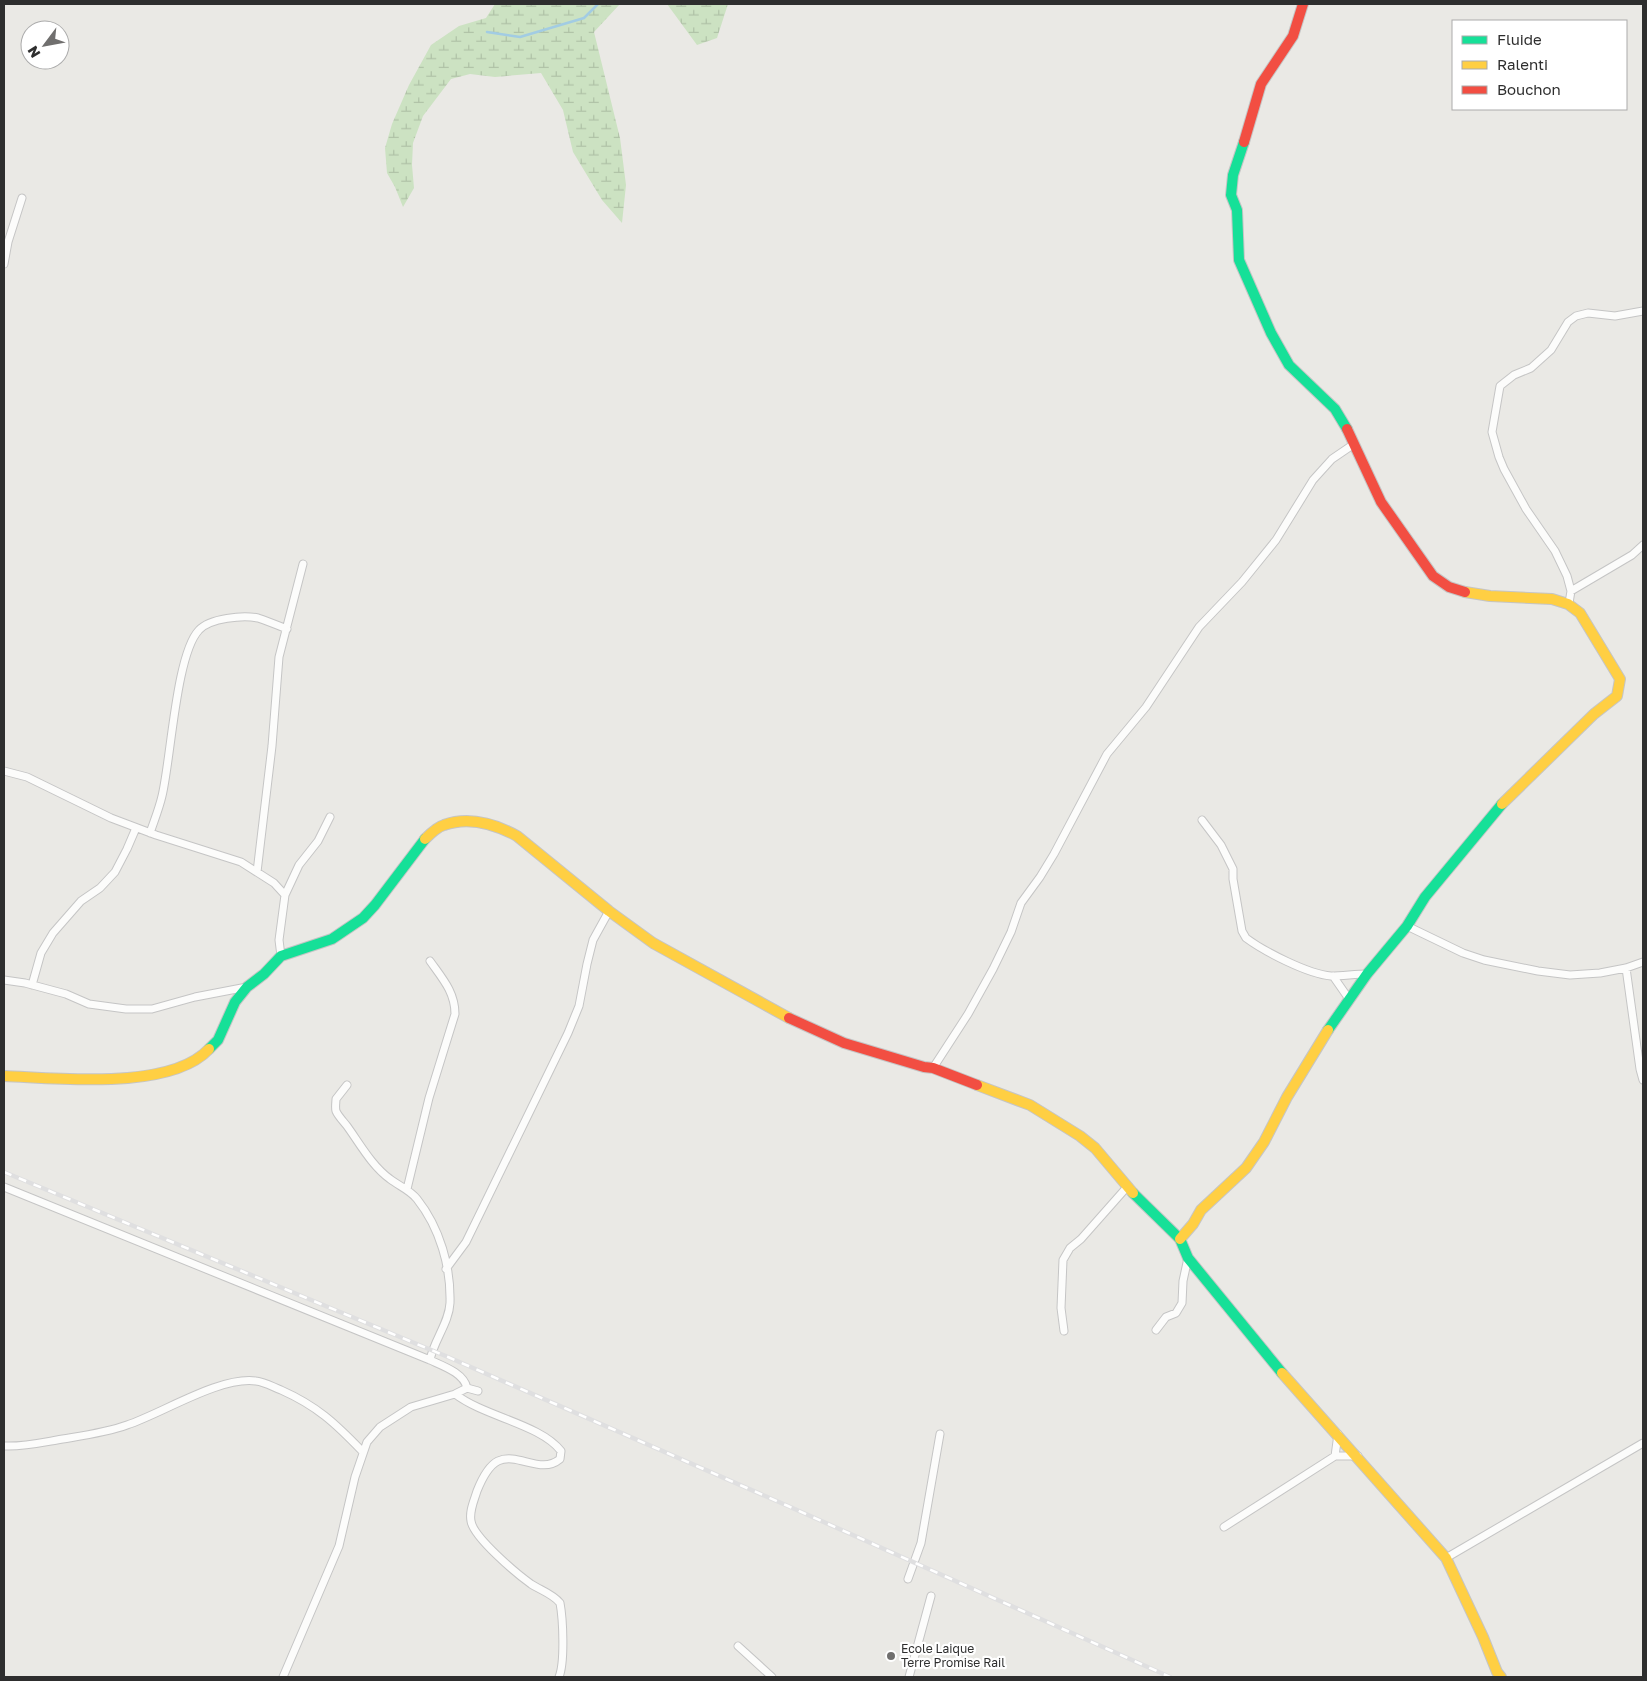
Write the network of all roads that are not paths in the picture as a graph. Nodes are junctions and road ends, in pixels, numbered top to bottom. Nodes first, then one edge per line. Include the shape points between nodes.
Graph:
1 (1303, 4) edge
2 (22, 198) dead end
3 (4, 264) edge
4 (1643, 311) edge
5 (1354, 444) junction
6 (1643, 545) edge
7 (303, 564) dead end
8 (1571, 591) junction
9 (1569, 603) junction
10 (287, 629) junction
11 (4, 771) edge
12 (330, 817) dead end
13 (1202, 820) dead end
14 (136, 828) junction
15 (150, 833) junction
16 (257, 872) junction
17 (285, 895) junction
18 (609, 911) junction
19 (1407, 926) junction
20 (281, 956) junction
21 (430, 961) dead end
22 (1643, 962) edge
23 (1626, 968) junction
24 (1367, 974) junction
25 (1333, 976) junction
26 (4, 980) edge
27 (32, 985) junction
28 (247, 987) junction
29 (1349, 999) junction
30 (933, 1068) junction
31 (4, 1076) edge
32 (1643, 1080) edge
33 (347, 1085) dead end
34 (4, 1186) edge
35 (1127, 1187) junction
36 (407, 1189) junction
37 (1180, 1240) junction
38 (1188, 1258) junction
39 (446, 1269) junction
40 (1156, 1330) dead end
41 (1064, 1331) dead end
42 (430, 1360) junction
43 (467, 1388) junction
44 (478, 1392) dead end
45 (455, 1394) junction
46 (940, 1434) dead end
47 (1338, 1434) junction
48 (1643, 1442) edge
49 (4, 1446) edge
50 (362, 1451) junction
51 (1335, 1456) junction
52 (1358, 1456) junction
53 (1224, 1527) dead end
54 (1446, 1558) junction
55 (908, 1580) dead end
56 (930, 1596) dead end
57 (738, 1646) dead end
58 (283, 1677) edge
59 (559, 1677) edge
60 (772, 1677) edge
61 (909, 1677) edge
62 (1501, 1677) edge

1 - 5 street via 1293,36 1261,84 1233,175 1231,195 1237,210 1239,260 1271,333 1289,366 1346,423
2 - 3 street
4 - 8 street via 1614,316 1588,313 1576,316 1568,322 1551,350 1531,368 1514,374 1500,386 1492,432 1499,457 1526,509 1555,551
5 - 9 street via 1381,502 1440,584 1477,595 1556,599
5 - 30 street via 1332,459 1313,480 1276,540 1199,627 1146,706 1107,754 1054,854 1021,903 989,977
6 - 8 street via 1632,555
7 - 10 street
8 - 9 street
9 - 19 street via 1576,607 1620,679 1617,696 1580,727 1498,808 1425,897
10 - 15 street via 258,618 240,617 211,622 194,637 180,683 162,796
10 - 16 street via 279,657
11 - 14 street via 27,777
12 - 17 street via 318,841 299,865
13 - 25 street via 1221,845 1233,870 1246,938 1304,970
14 - 15 street
14 - 27 street via 115,872 81,901 53,932 40,953
15 - 16 street via 241,862
16 - 17 street
17 - 20 street via 279,940
18 - 20 street via 517,836 483,822 464,821 443,824 426,838 363,918 319,944
18 - 30 street via 653,943 790,1019 844,1043
18 - 39 street via 593,940 579,1006 568,1033 466,1242
19 - 23 street via 1484,960 1570,975
19 - 24 street
20 - 28 street
21 - 36 street via 449,989 455,1002 455,1014 429,1098
22 - 23 street
23 - 32 street
24 - 25 street
24 - 29 street
25 - 29 street
26 - 27 street
27 - 28 street via 89,1004 126,1009 152,1009
28 - 31 street via 235,1002 218,1040 202,1057 178,1069 148,1076 110,1079
29 - 37 street via 1246,1168 1201,1210
30 - 35 street via 1030,1105 1050,1116 1094,1148
33 - 36 street via 336,1099 336,1111 375,1165 389,1179
34 - 42 street
35 - 37 street
35 - 41 street via 1070,1248 1063,1260 1061,1308
36 - 39 street via 428,1215 440,1238
37 - 38 street
38 - 40 street via 1182,1303 1176,1313 1166,1318
38 - 47 street via 1273,1363
39 - 42 street via 450,1304 448,1316 434,1343
42 - 43 street via 461,1377
43 - 44 street
43 - 45 street
45 - 50 street via 400,1413 372,1434
45 - 59 street via 475,1407 549,1438 561,1451 560,1459 547,1466 508,1459 491,1465 470,1512 474,1530 504,1562 560,1603
46 - 55 street via 921,1543
47 - 51 street
47 - 52 street
48 - 54 street
49 - 50 street via 76,1437 127,1425 211,1388 255,1381 319,1410
50 - 58 street via 339,1546
51 - 52 street
51 - 53 street
52 - 54 street
54 - 62 street
56 - 61 street
57 - 60 street

